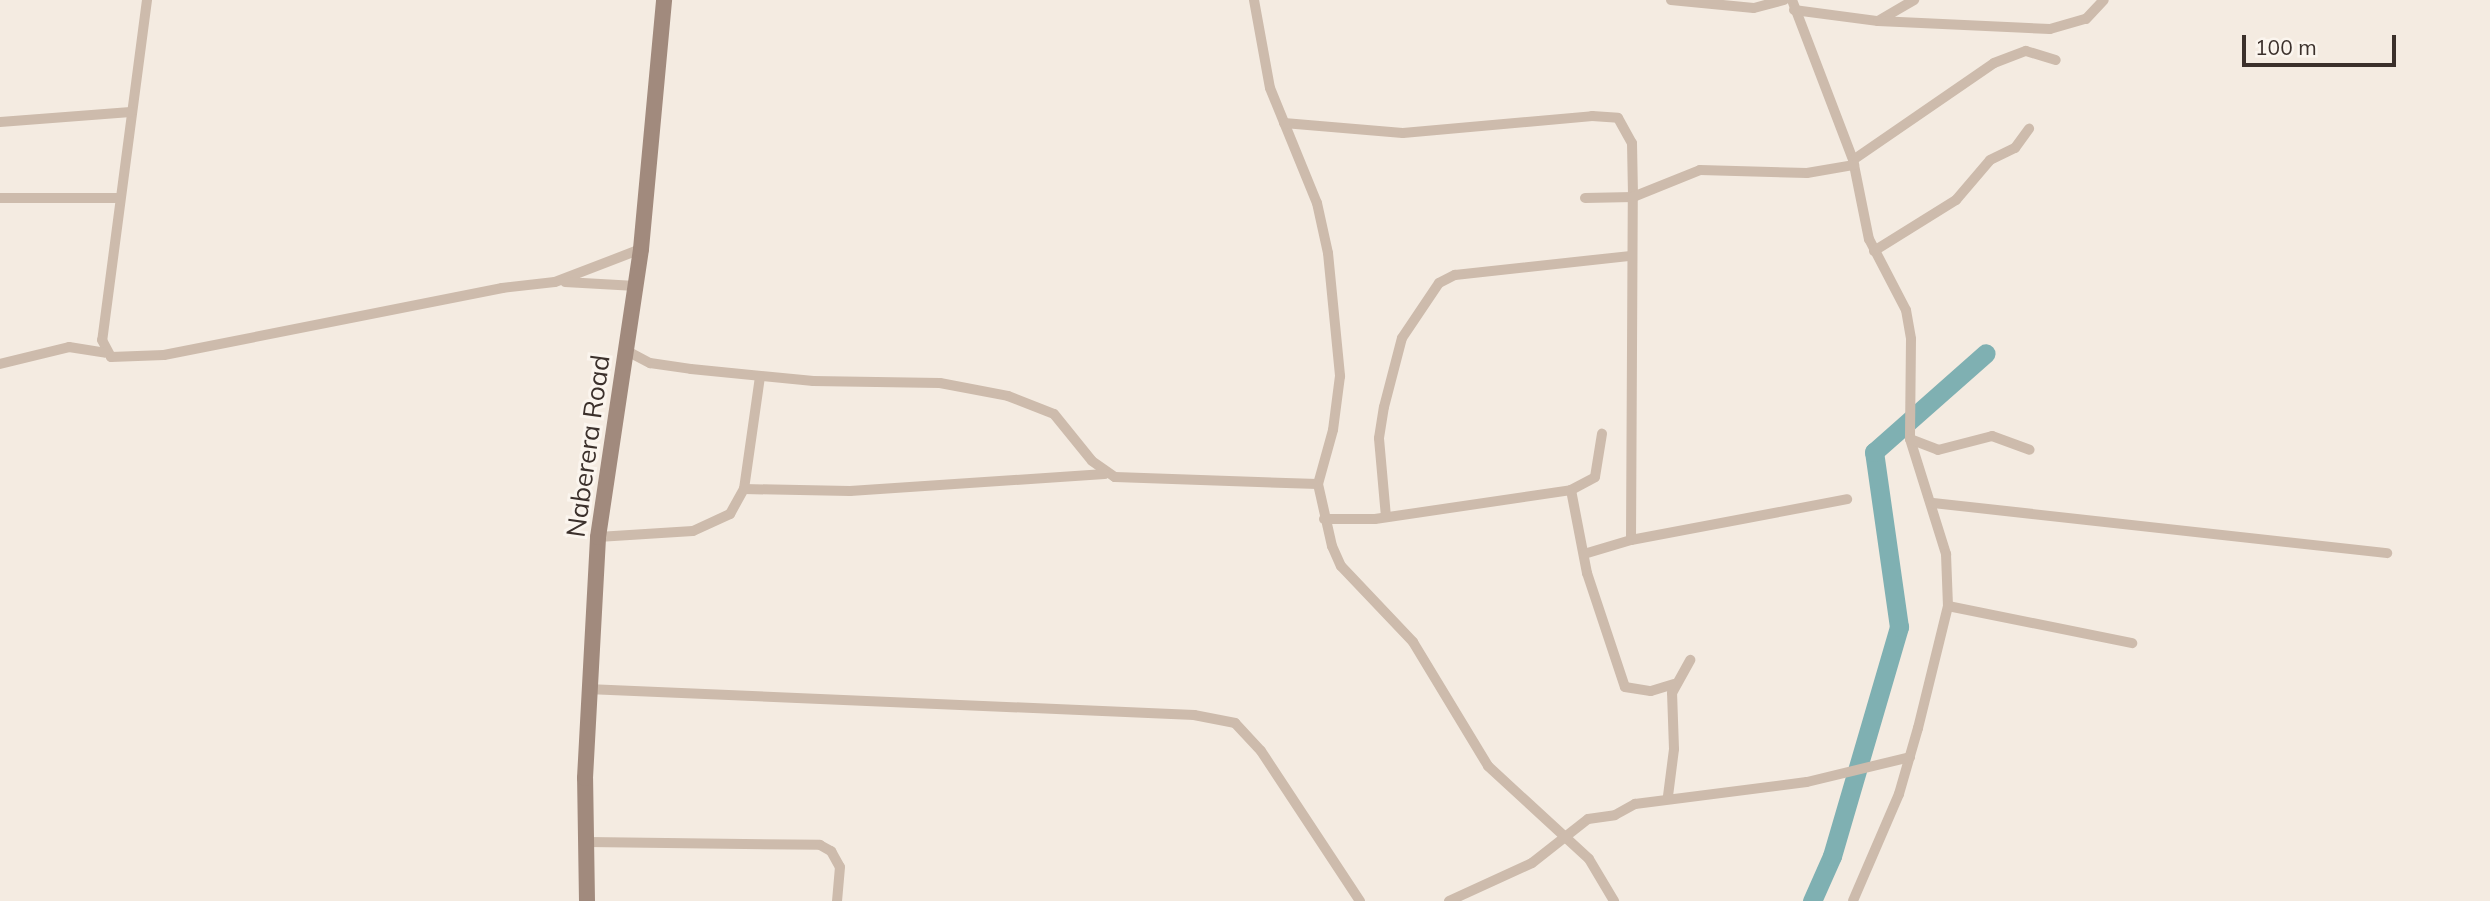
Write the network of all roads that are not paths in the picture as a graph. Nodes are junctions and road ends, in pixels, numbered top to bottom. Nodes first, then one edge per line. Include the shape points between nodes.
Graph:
1 (147, 0) edge
2 (664, 0) edge
3 (1254, 0) edge
4 (1671, 0) edge
5 (1784, 0) edge
6 (1914, 0) edge
7 (2104, 0) edge
8 (1793, 5) edge
9 (1878, 21) junction
10 (2056, 60) dead end
11 (131, 112) junction
12 (0, 122) edge
13 (1284, 123) junction
14 (2029, 129) dead end
15 (1853, 163) junction
16 (1633, 197) junction
17 (0, 198) edge
18 (120, 198) junction
19 (1585, 198) dead end
20 (641, 249) junction
21 (1874, 251) junction
22 (1631, 256) junction
23 (555, 282) junction
24 (636, 286) junction
25 (627, 351) junction
26 (105, 353) junction
27 (0, 364) edge
28 (760, 377) junction
29 (1602, 434) dead end
30 (1910, 439) junction
31 (2030, 450) dead end
32 (1104, 474) junction
33 (1318, 484) junction
34 (744, 489) junction
35 (1571, 490) junction
36 (1847, 499) dead end
37 (1933, 503) junction
38 (1386, 517) junction
39 (1324, 519) junction
40 (598, 537) junction
41 (1631, 540) junction
42 (2387, 553) dead end
43 (1584, 554) junction
44 (1948, 606) junction
45 (2132, 643) dead end
46 (1690, 660) dead end
47 (1674, 684) junction
48 (587, 689) junction
49 (1910, 757) junction
50 (1668, 796) junction
51 (1567, 840) junction
52 (588, 842) junction
53 (587, 901) edge
54 (837, 901) edge
55 (1360, 901) edge
56 (1449, 901) edge
57 (1614, 901) edge
58 (1853, 901) edge

1 - 11 street
2 - 20 street, Naberera Road
3 - 13 street via 1267,77
4 - 5 street via 1738,8 1772,6
6 - 9 street
7 - 9 street via 2095,14 2080,22 2033,31
8 - 9 street
8 - 15 street
10 - 15 street via 2026,51 1994,63
11 - 12 street
11 - 18 street
13 - 16 street via 1366,132 1432,132 1612,116 1622,121 1632,143
13 - 33 street via 1321,218 1339,341 1337,409
14 - 21 street via 2015,148 1990,160 1956,200
15 - 16 street via 1807,173 1700,170
15 - 21 street
16 - 19 street
16 - 22 street
17 - 18 street
18 - 26 street via 102,340
20 - 23 street
20 - 24 street, Naberera Road
21 - 30 street via 1910,325
22 - 38 street via 1455,275 1438,283 1402,338 1384,407 1379,439
22 - 41 street
23 - 24 street
23 - 26 street via 502,288 164,355 121,359
24 - 25 street, Naberera Road
25 - 28 street via 657,365
25 - 40 street, Naberera Road
26 - 27 street via 69,347
28 - 32 street via 940,383 1032,402 1054,414
28 - 34 street
29 - 35 street via 1595,477
30 - 31 street via 1938,450 1992,436
30 - 37 street
32 - 33 street via 1131,479
32 - 34 street via 850,491
33 - 39 street
34 - 40 street via 730,514 709,527
35 - 38 street
35 - 43 street
36 - 41 street
37 - 42 street
37 - 44 street via 1946,554
38 - 39 street
39 - 51 street via 1341,566 1413,642 1488,766
40 - 48 street, Naberera Road
41 - 43 street
43 - 47 street via 1599,616 1625,687 1651,691
44 - 45 street
44 - 49 street
46 - 47 street
47 - 50 street via 1673,772
48 - 52 street, Naberera Road
48 - 55 street via 1195,715 1236,723 1261,751
49 - 50 street via 1807,782
49 - 58 street
50 - 51 street via 1588,819
51 - 56 street via 1493,884
51 - 57 street via 1589,859
52 - 53 street, Naberera Road
52 - 54 street via 820,845 831,851 840,867

